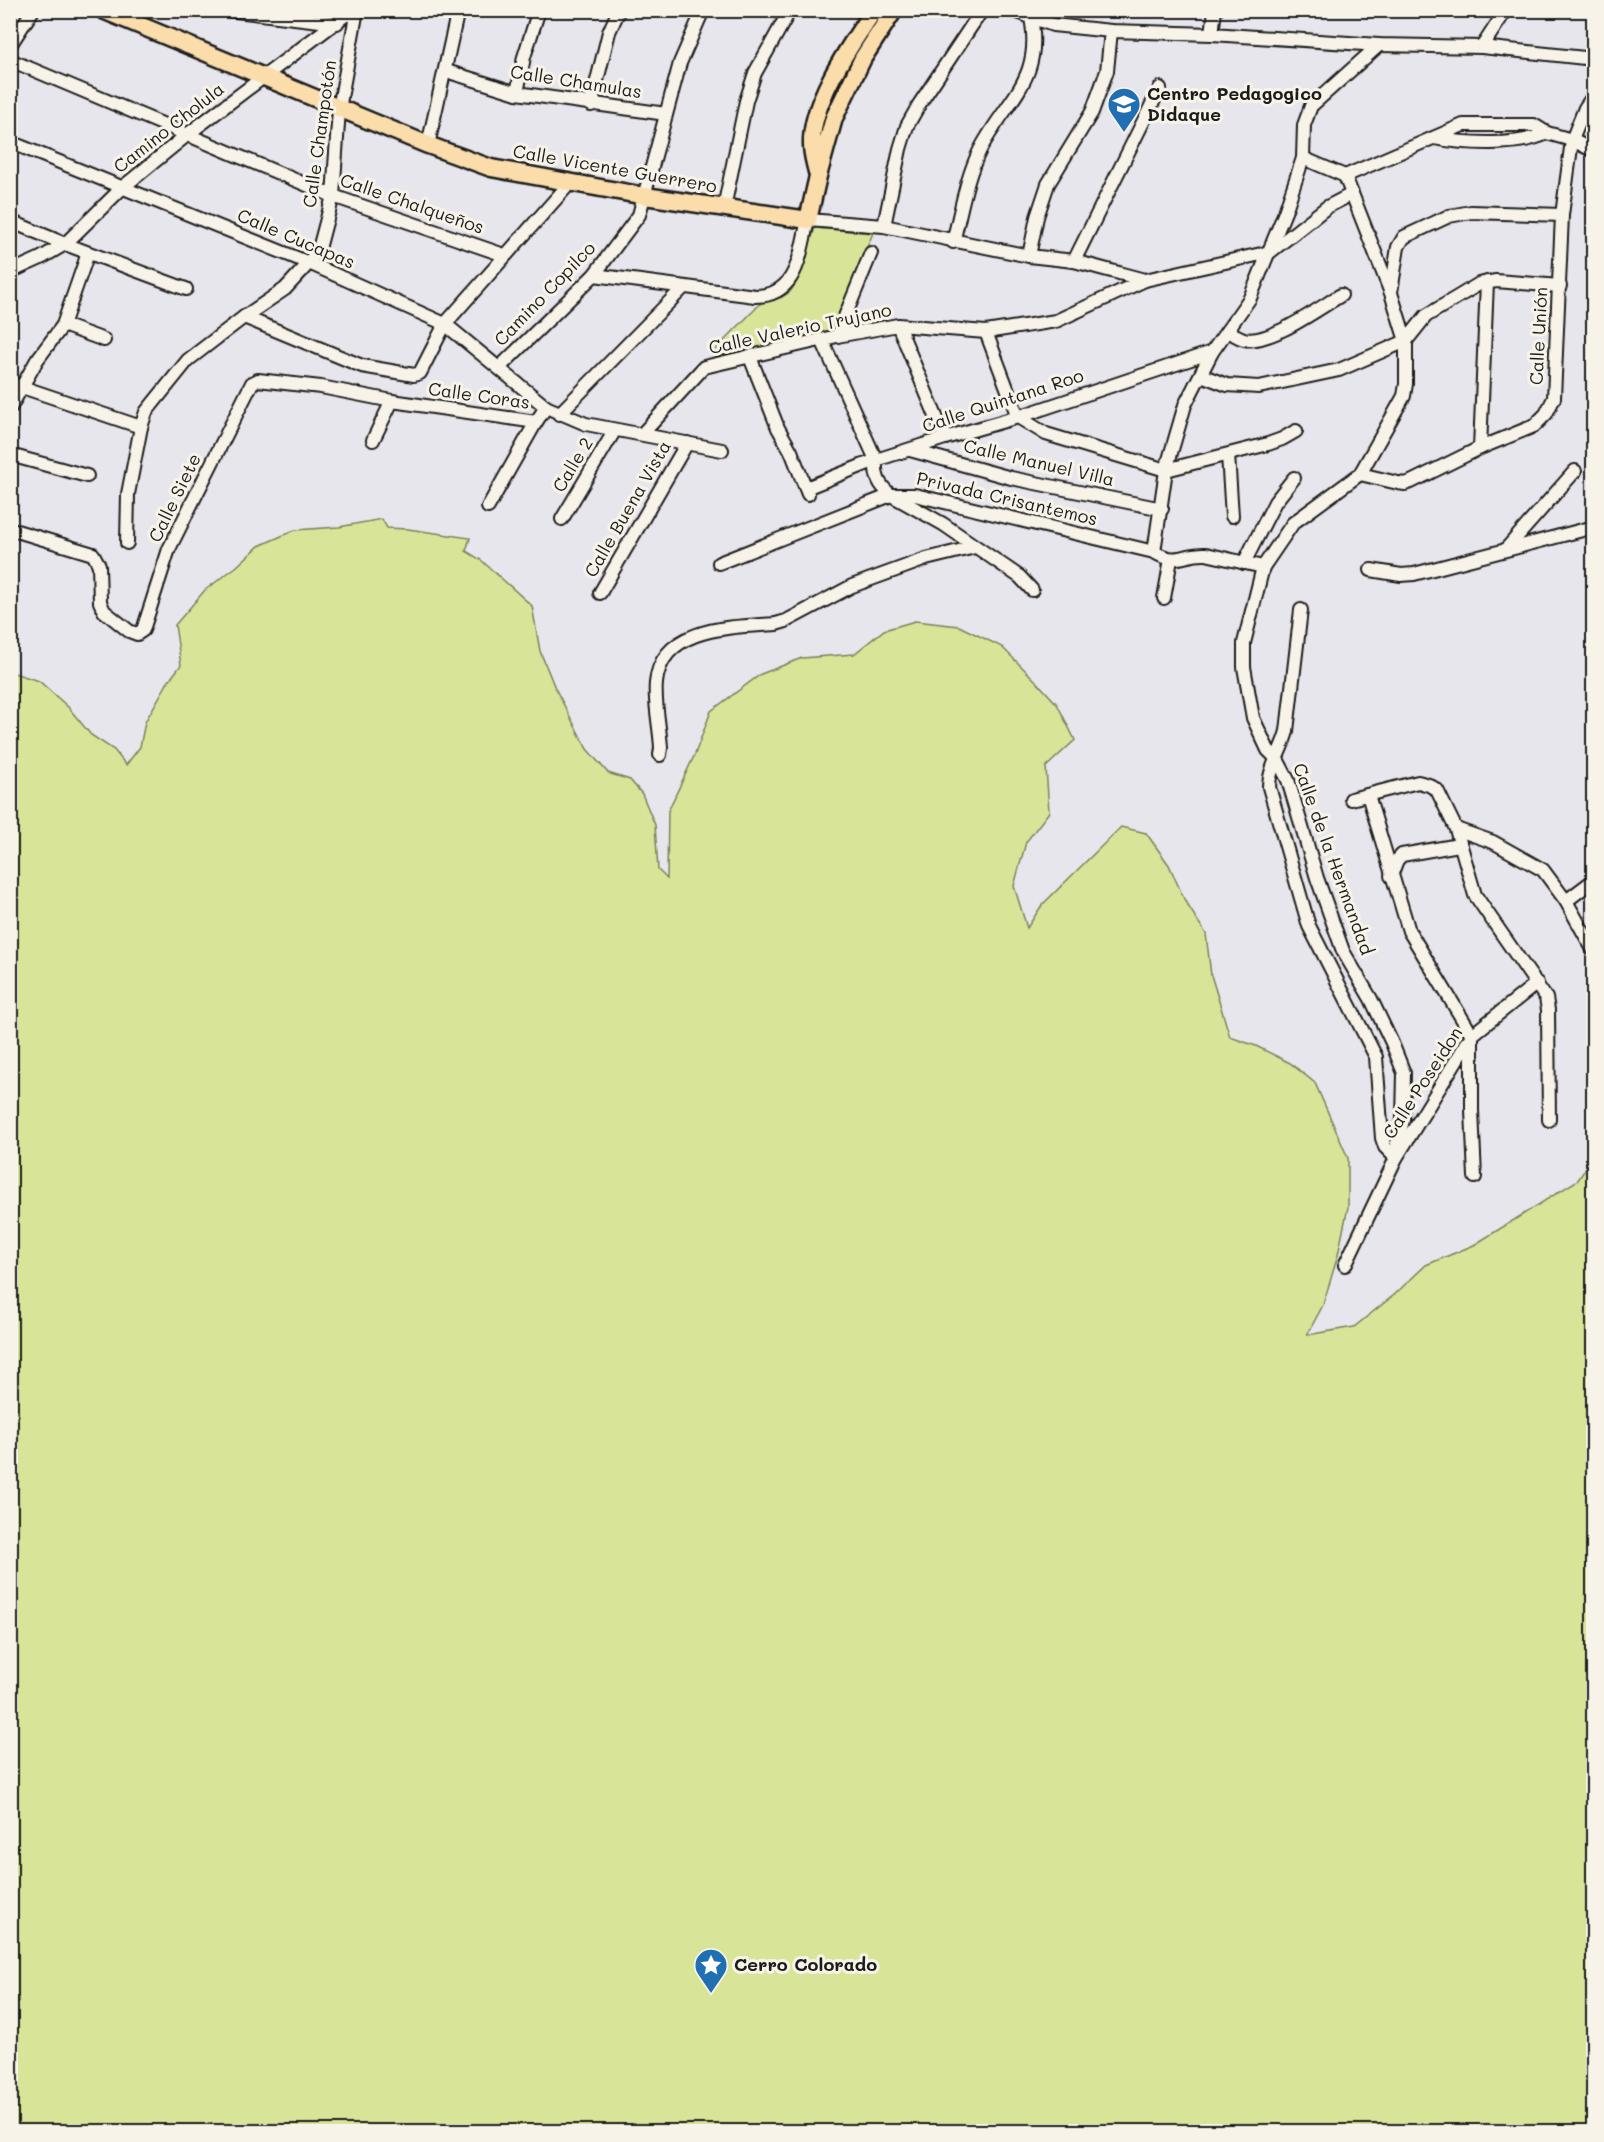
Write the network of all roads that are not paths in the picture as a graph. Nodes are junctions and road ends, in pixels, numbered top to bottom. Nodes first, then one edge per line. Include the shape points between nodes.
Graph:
1 (33, 10) edge
2 (102, 10) edge
3 (227, 10) edge
4 (352, 10) edge
5 (357, 10) edge
6 (459, 10) edge
7 (539, 10) edge
8 (620, 10) edge
9 (703, 10) edge
10 (790, 10) edge
11 (874, 10) edge
12 (894, 10) edge
13 (982, 10) edge
14 (1012, 10) edge
15 (1215, 10) edge
16 (1506, 10) edge
17 (1030, 14) edge
18 (337, 22) junction
19 (1111, 31) junction
20 (1212, 34) junction
21 (10, 45) edge
22 (1379, 45) junction
23 (1482, 47) junction
24 (1593, 59) edge
25 (10, 60) edge
26 (446, 71) junction
27 (262, 77) junction
28 (1160, 88) dead end
29 (517, 93) junction
30 (1593, 95) edge
31 (591, 105) junction
32 (339, 109) junction
33 (666, 114) junction
34 (1547, 133) junction
35 (188, 134) junction
36 (1433, 137) junction
37 (1572, 140) junction
38 (10, 142) edge
39 (429, 145) junction
40 (1593, 151) edge
41 (1303, 158) junction
42 (818, 176) junction
43 (1345, 176) junction
44 (570, 183) junction
45 (122, 188) junction
46 (1352, 194) junction
47 (333, 196) junction
48 (645, 196) junction
49 (723, 208) junction
50 (1562, 215) junction
51 (808, 220) junction
52 (10, 221) edge
53 (884, 226) junction
54 (953, 242) junction
55 (65, 244) junction
56 (1270, 252) junction
57 (88, 253) junction
58 (871, 253) dead end
59 (504, 255) junction
60 (1029, 256) junction
61 (1074, 261) junction
62 (309, 264) junction
63 (10, 272) edge
64 (594, 275) junction
65 (1145, 280) junction
66 (1487, 282) junction
67 (1560, 286) junction
68 (684, 287) junction
69 (186, 289) dead end
70 (1391, 293) junction
71 (1341, 295) dead end
72 (244, 317) junction
73 (445, 324) junction
74 (63, 325) junction
75 (898, 325) junction
76 (1227, 331) junction
77 (986, 332) junction
78 (837, 336) junction
79 (104, 340) dead end
80 (822, 340) junction
81 (1406, 341) junction
82 (1212, 352) junction
83 (750, 357) junction
84 (499, 368) junction
85 (1201, 375) junction
86 (254, 381) joint
87 (16, 385) edge
88 (392, 401) junction
89 (546, 407) junction
90 (10, 408) edge
91 (559, 414) junction
92 (1018, 417) junction
93 (536, 422) junction
94 (141, 427) junction
95 (615, 430) junction
96 (1296, 431) dead end
97 (642, 434) junction
98 (945, 438) junction
99 (373, 440) dead end
100 (687, 443) junction
101 (1480, 448) junction
102 (722, 450) dead end
103 (910, 450) junction
104 (10, 455) edge
105 (1228, 455) junction
106 (876, 460) junction
107 (1166, 470) junction
108 (1575, 471) dead end
109 (1360, 474) junction
110 (87, 476) dead end
111 (1294, 478) dead end
112 (891, 495) junction
113 (489, 507) dead end
114 (1161, 509) junction
115 (1232, 516) dead end
116 (562, 519) dead end
117 (1592, 527) edge
118 (10, 529) edge
119 (127, 543) dead end
120 (975, 546) junction
121 (1507, 548) junction
122 (1154, 552) junction
123 (1172, 559) junction
124 (719, 563) dead end
125 (1244, 563) junction
126 (1263, 567) junction
127 (1371, 570) dead end
128 (1032, 590) dead end
129 (600, 593) dead end
130 (1164, 598) dead end
131 (1301, 610) dead end
132 (660, 754) dead end
133 (1272, 754) junction
134 (1368, 795) junction
135 (1351, 799) dead end
136 (1456, 829) junction
137 (1459, 844) junction
138 (1317, 878) junction
139 (1391, 878) junction
140 (1593, 880) edge
141 (1298, 885) junction
142 (1566, 902) junction
143 (1593, 951) edge
144 (1537, 983) junction
145 (1472, 1035) junction
146 (1549, 1120) dead end
147 (1398, 1154) junction
148 (1475, 1177) dead end
149 (1345, 1264) dead end

1 - 21 street
2 - 27 main road, Calle Vicente Guerrero
3 - 18 street
4 - 18 street, Camino Cholula
5 - 32 street, Calle Champotón
6 - 26 street
7 - 29 street
8 - 31 street via 609,32
9 - 33 street, Camino Copilco via 680,63
10 - 49 street via 755,73
11 - 42 main road via 845,53 822,100 812,144
12 - 42 main road via 844,95
13 - 53 street via 907,126
14 - 17 street
15 - 20 street
16 - 23 street
17 - 19 street via 1053,25
17 - 54 street via 1034,37 1030,68 973,166
18 - 27 street, Camino Cholula
19 - 20 street
19 - 60 street via 1107,71 1092,112 1048,184
20 - 22 street
22 - 23 street
22 - 41 street via 1311,106 1304,125
23 - 24 street
25 - 35 street, Calle Chalqueños
26 - 29 street, Calle Chamulas
26 - 39 street
27 - 32 main road, Calle Vicente Guerrero
27 - 35 street, Camino Cholula
28 - 61 street
29 - 31 street, Calle Chamulas
30 - 37 street, Calle Unión
31 - 33 street, Calle Chamulas
32 - 39 main road, Calle Vicente Guerrero
32 - 47 street, Calle Champotón
33 - 48 street, Camino Copilco
34 - 36 street via 1533,140 1460,143
34 - 36 street via 1534,125 1464,125
34 - 37 street
35 - 45 street, Camino Cholula
35 - 47 street, Calle Chalqueños
36 - 43 street
37 - 40 street
37 - 50 street, Calle Unión
38 - 45 street, Calle Cucapas
39 - 44 main road, Calle Vicente Guerrero via 491,168
41 - 43 street
41 - 56 street
42 - 51 main road
43 - 46 street
44 - 48 main road, Calle Vicente Guerrero
44 - 59 street
45 - 55 street, Camino Cholula
45 - 62 street, Calle Cucapas
46 - 56 street via 1328,207
46 - 70 street
47 - 59 street, Calle Chalqueños
47 - 62 street, Calle Champotón via 320,245
48 - 49 main road, Calle Vicente Guerrero
48 - 64 street, Camino Copilco via 639,215
49 - 51 main road, Calle Vicente Guerrero
50 - 67 street, Calle Unión
50 - 70 street via 1471,212 1449,216 1404,237 1398,247
51 - 53 street, Calle Vicente Guerrero
51 - 68 street via 793,273 780,290 755,296
52 - 55 street
53 - 54 street, Calle Vicente Guerrero
54 - 60 street, Calle Vicente Guerrero
55 - 57 street
55 - 63 street, Camino Cholula
56 - 65 street, Calle Valerio Trujano
56 - 76 street via 1250,298
57 - 69 street
57 - 74 street
58 - 78 street
59 - 73 street
60 - 61 street, Calle Vicente Guerrero
61 - 65 street, Calle Vicente Guerrero
62 - 72 street, Calle Champotón via 285,289
62 - 73 street, Calle Cucapas
64 - 68 street
64 - 84 street, Camino Copilco
65 - 77 street, Calle Valerio Trujano via 1056,321
66 - 67 street
66 - 81 street via 1426,316
66 - 101 street
67 - 101 street, Calle Unión via 1554,398 1534,426
68 - 91 street
70 - 81 street
71 - 76 street via 1276,334 1245,339
72 - 73 street, Calle Coras via 362,366 414,375 420,373
72 - 94 street, Calle Champotón via 188,360 146,412
73 - 84 street, Calle Cucapas
74 - 79 street
74 - 87 street
75 - 77 street, Calle Valerio Trujano
75 - 78 street, Calle Valerio Trujano
75 - 98 street, Calle Manuel Villa
76 - 82 street
77 - 92 street
78 - 80 street, Calle Valerio Trujano
80 - 83 street, Calle Valerio Trujano
80 - 106 street
81 - 85 street via 1339,370 1259,387 1227,385
81 - 109 street via 1404,396
82 - 85 street
82 - 92 street, Calle Quintana Roo
83 - 97 street, Calle Valerio Trujano via 704,367
83 - 106 street, Calle Quintana Roo via 807,492
84 - 89 street, Calle Cucapas
85 - 107 street via 1185,405
86 - 88 street, Calle Coras via 321,387
86 - 118 street, Calle Siete via 169,549 143,630 137,634 104,611 100,602 99,565 93,554
87 - 90 street
87 - 94 street
88 - 93 street, Calle Coras
88 - 99 street
89 - 91 street, Calle Coras
89 - 93 street, Calle Coras
91 - 95 street, Calle Coras
92 - 98 street, Calle Quintana Roo
92 - 107 street via 1046,434
93 - 113 street
94 - 119 street, Calle Champotón via 128,494
95 - 97 street, Calle Coras
95 - 116 street, Calle 2
96 - 105 street
97 - 100 street, Calle Coras
98 - 103 street, Calle Quintana Roo
100 - 102 street, Calle Coras
100 - 129 street, Calle Buena Vista
101 - 109 street, Calle Unión via 1405,484
103 - 106 street, Calle Quintana Roo
103 - 114 street, Calle Manuel Villa via 1011,478
104 - 110 street
105 - 107 street
105 - 115 street
106 - 112 street via 878,482
107 - 114 street
108 - 121 street
109 - 126 street via 1293,523
111 - 125 street via 1275,502
112 - 120 street
112 - 122 street, Privada Crisantemos via 915,495
112 - 124 street, Privada Crisantemos
114 - 122 street
117 - 121 street
120 - 128 street
120 - 132 street via 852,586 786,621 716,628 680,642 660,666 656,684
121 - 127 street via 1407,575
122 - 123 street
123 - 125 street via 1198,553
123 - 130 street
125 - 126 street
126 - 133 street, Calle de la Hermandad via 1244,643 1244,667 1253,718
131 - 133 street via 1287,731 1282,748
133 - 138 street, Calle de la Hermandad via 1288,780
133 - 141 street via 1269,787
134 - 135 street
134 - 136 street via 1418,783 1429,785 1437,790
134 - 139 street
136 - 137 street
136 - 142 street via 1493,842 1543,870
137 - 139 street via 1402,855
137 - 144 street via 1475,895
138 - 141 street
138 - 147 street, Calle de la Hermandad via 1343,951 1371,999 1404,1073
139 - 145 street via 1409,931
140 - 142 street
141 - 147 street via 1309,926 1376,1058 1382,1138 1385,1147
142 - 143 street
144 - 145 street, Calle Poseidon
144 - 146 street via 1548,1010
145 - 147 street, Calle Poseidon
145 - 148 street
147 - 149 street

